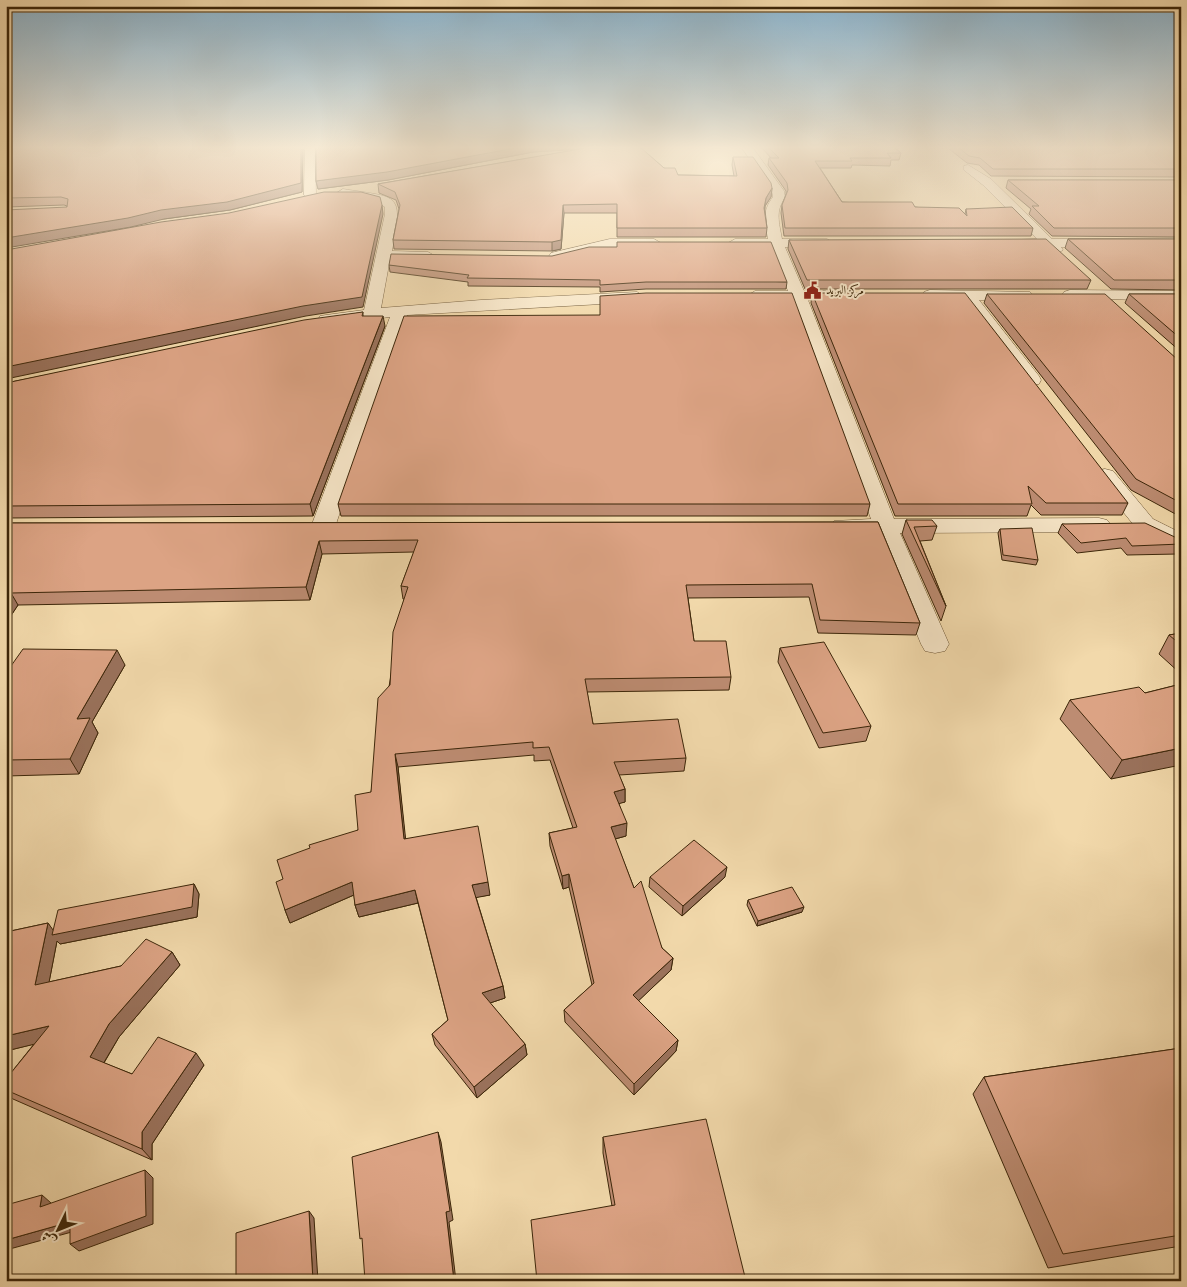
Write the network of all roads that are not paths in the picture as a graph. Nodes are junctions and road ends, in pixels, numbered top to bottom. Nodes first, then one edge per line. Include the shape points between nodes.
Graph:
1 (391, 208) edge
2 (772, 208) edge
3 (1013, 208) edge
4 (1181, 242) edge
5 (669, 243) edge
6 (718, 243) edge
7 (776, 243) junction
8 (844, 243) edge
9 (1000, 243) edge
10 (1048, 243) junction
11 (383, 255) junction
12 (442, 256) edge
13 (542, 257) edge
14 (1070, 263) edge
15 (1091, 282) edge
16 (868, 295) edge
17 (918, 295) edge
18 (967, 295) junction
19 (1036, 295) edge
20 (656, 296) edge
21 (742, 296) edge
22 (798, 296) junction
23 (1056, 296) edge
24 (1105, 296) junction
25 (1181, 296) edge
26 (1119, 308) edge
27 (400, 311) junction
28 (372, 313) junction
29 (306, 323) edge
30 (1044, 396) edge
31 (1092, 459) edge
32 (324, 524) edge
33 (1145, 524) junction
34 (816, 526) edge
35 (885, 526) junction
36 (1181, 543) edge
37 (935, 644) dead end

1 - 11 street
2 - 7 street
3 - 10 street
4 - 10 street
5 - 13 street via 610,243
6 - 7 street
7 - 8 street
7 - 22 street
9 - 10 street
10 - 14 street
11 - 12 street
11 - 28 street
15 - 24 street
16 - 22 street
17 - 18 street
18 - 19 street
18 - 30 street
20 - 27 street
21 - 22 street
22 - 35 street
23 - 24 street
24 - 25 street
24 - 26 street
27 - 28 street
27 - 32 street
28 - 29 street
31 - 33 street
33 - 35 street
33 - 36 street
34 - 35 street
35 - 37 street

